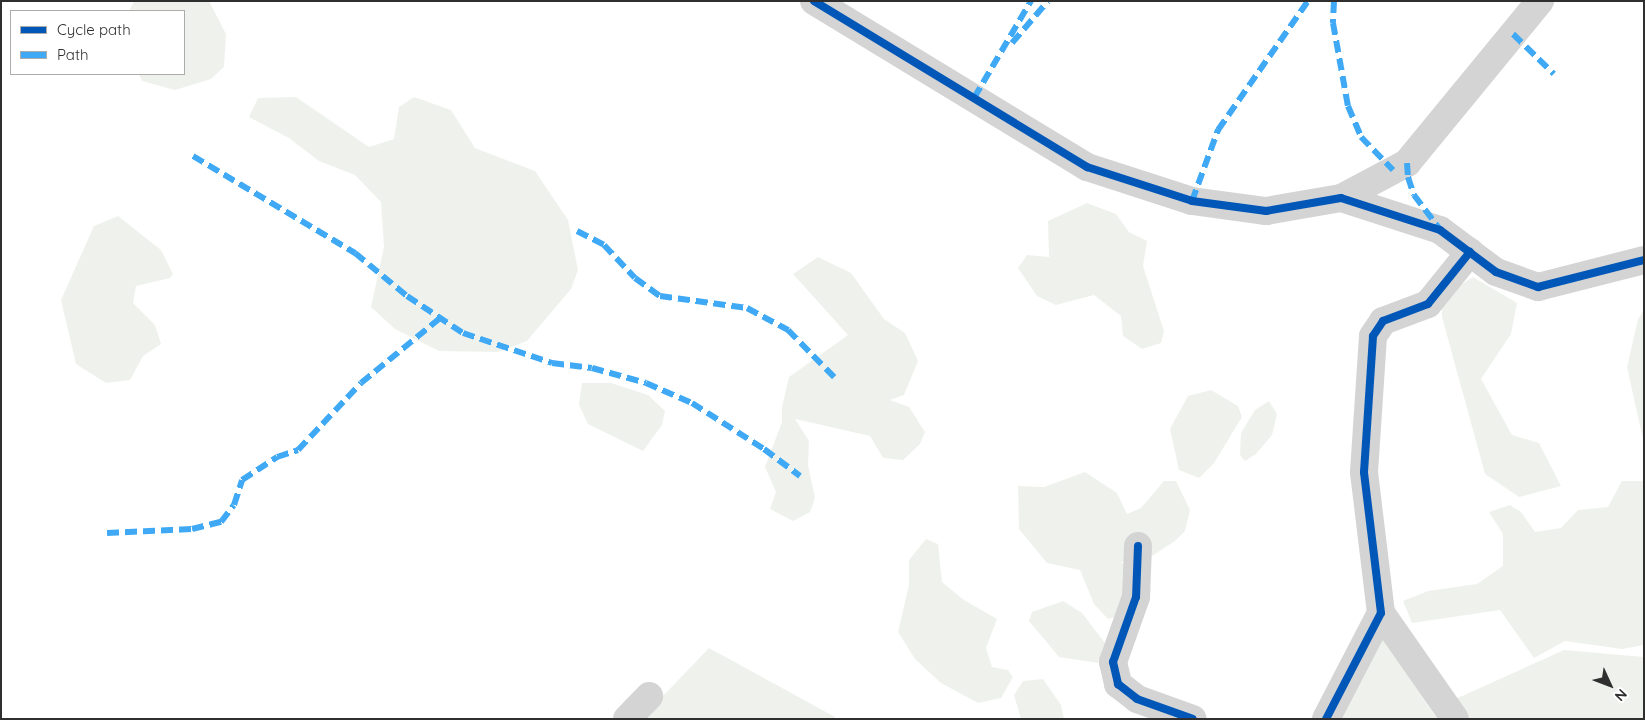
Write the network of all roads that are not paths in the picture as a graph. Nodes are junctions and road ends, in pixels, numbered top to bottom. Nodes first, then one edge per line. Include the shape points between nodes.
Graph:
1 (814, 1) edge
2 (1540, 1) edge
3 (1341, 198) junction
4 (1470, 252) junction
5 (1644, 260) edge
6 (1138, 546) dead end
7 (1381, 613) junction
8 (649, 696) dead end
9 (628, 719) edge
10 (1193, 719) edge
11 (1326, 719) edge
12 (1455, 719) edge

1 - 3 street via 1087,167 1192,201 1266,211
2 - 3 street via 1407,162
3 - 4 street via 1440,230
4 - 5 street via 1496,272 1538,287
4 - 7 street via 1428,304 1384,321 1373,336 1364,472
6 - 10 street via 1136,596 1113,662 1118,684 1137,699
7 - 11 street
7 - 12 street
8 - 9 street

